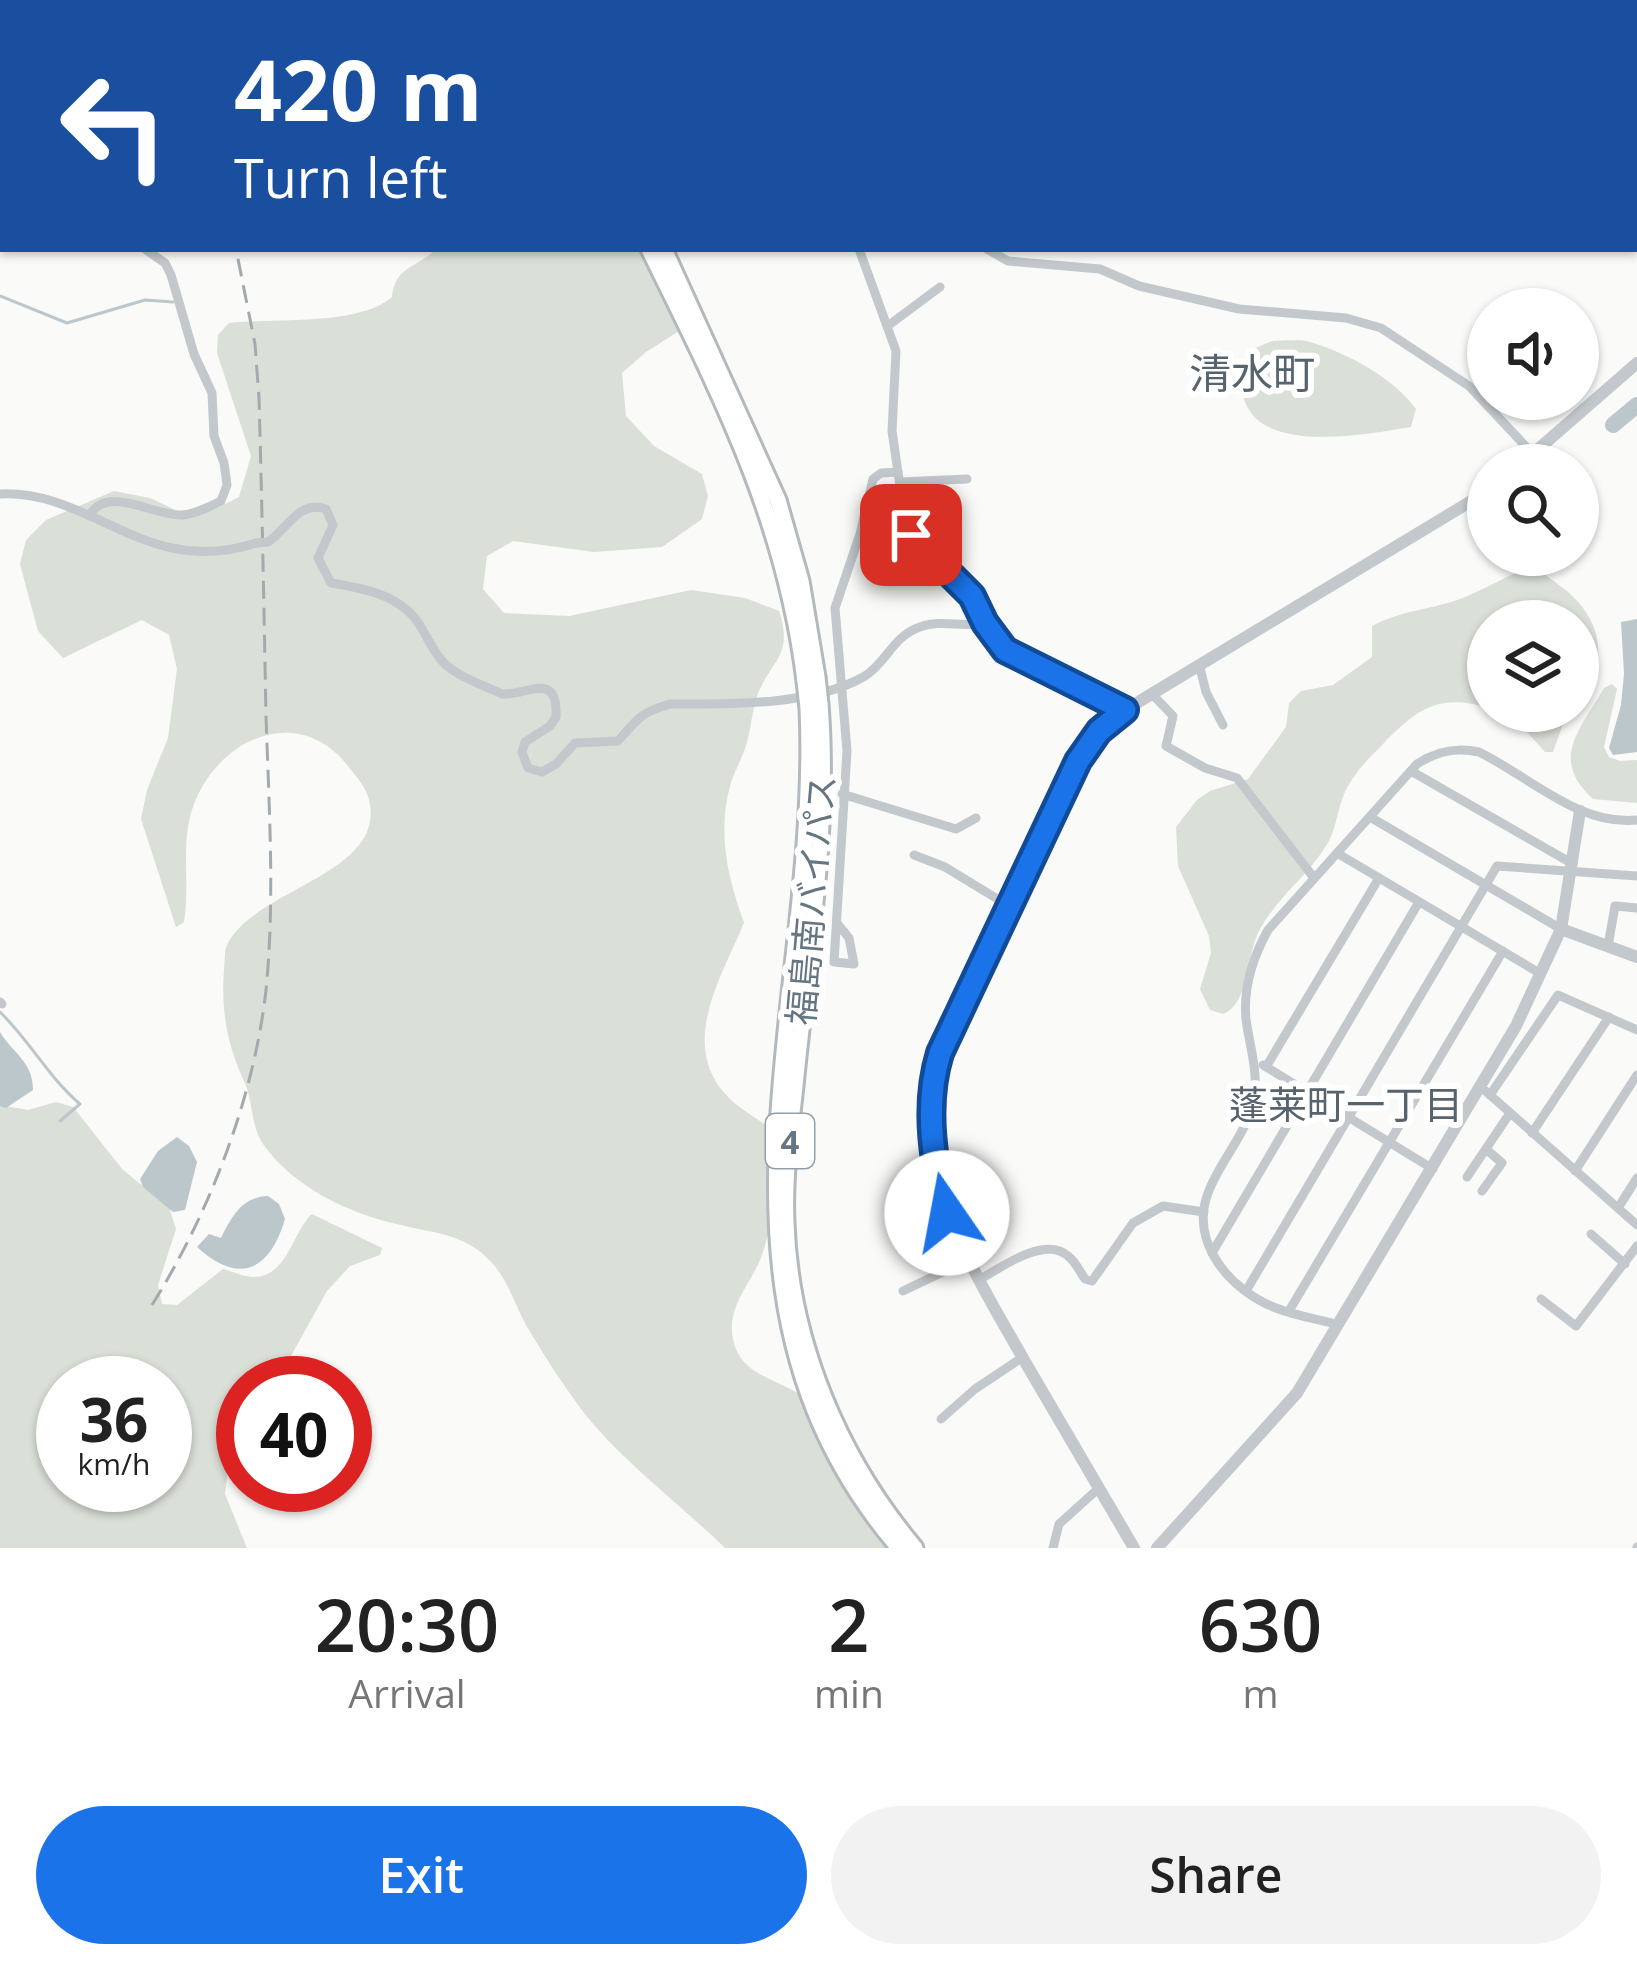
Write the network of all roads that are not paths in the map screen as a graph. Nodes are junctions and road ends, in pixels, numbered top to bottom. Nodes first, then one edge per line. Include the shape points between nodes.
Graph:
1 (31, 0) edge
2 (46, 0) edge
3 (150, 252) edge
4 (650, 252) edge
5 (665, 252) edge
6 (861, 252) edge
7 (992, 252) edge
8 (940, 287) dead end
9 (889, 325) junction
10 (1637, 364) edge
11 (1524, 444) edge
12 (1543, 444) edge
13 (899, 477) junction
14 (967, 478) dead end
15 (0, 494) edge
16 (1467, 504) edge
17 (89, 516) junction
18 (985, 623) junction
19 (1199, 664) junction
20 (811, 679) junction
21 (839, 687) junction
22 (1152, 694) junction
23 (814, 706) junction
24 (1125, 710) junction
25 (1223, 725) dead end
26 (1412, 770) junction
27 (842, 794) junction
28 (1580, 811) junction
29 (1370, 817) junction
30 (976, 818) dead end
31 (1637, 820) edge
32 (1337, 853) junction
33 (914, 855) dead end
34 (1572, 867) junction
35 (1637, 876) edge
36 (1314, 878) junction
37 (1379, 878) junction
38 (1486, 884) junction
39 (1419, 902) junction
40 (1009, 906) junction
41 (1637, 908) edge
42 (837, 923) dead end
43 (1462, 927) junction
44 (1561, 929) junction
45 (1608, 946) junction
46 (1503, 951) junction
47 (1637, 957) edge
48 (1541, 974) junction
49 (1609, 1017) junction
50 (1637, 1030) edge
51 (1253, 1059) junction
52 (1266, 1067) junction
53 (1637, 1075) edge
54 (1485, 1091) junction
55 (1307, 1092) junction
56 (1510, 1113) junction
57 (1348, 1118) junction
58 (1532, 1133) junction
59 (1389, 1142) junction
60 (1486, 1149) junction
61 (1432, 1169) junction
62 (1575, 1171) junction
63 (1467, 1178) dead end
64 (1637, 1178) edge
65 (1482, 1191) dead end
66 (1618, 1208) junction
67 (1204, 1212) junction
68 (1637, 1226) edge
69 (1591, 1234) dead end
70 (1637, 1246) edge
71 (1212, 1253) junction
72 (968, 1260) junction
73 (1625, 1264) junction
74 (979, 1280) junction
75 (903, 1291) dead end
76 (1246, 1291) junction
77 (1540, 1299) dead end
78 (1289, 1311) junction
79 (1339, 1325) junction
80 (1023, 1357) junction
81 (941, 1419) dead end
82 (1099, 1488) junction
83 (899, 1548) edge
84 (915, 1548) edge
85 (1053, 1548) edge
86 (1134, 1548) edge
87 (1156, 1548) edge

1 - 2 street
3 - 17 street via 171,275 212,393 227,485 220,501 184,515 108,502
4 - 20 highway, 福島南バイパス / 4 via 760,488
5 - 20 highway, 福島南バイパス / 4 via 778,500 801,581
6 - 9 street
7 - 11 street via 1008,261 1100,269 1239,309 1381,328 1469,386
8 - 9 street
9 - 13 street
10 - 12 street
13 - 14 street
13 - 18 street via 911,535 972,596
13 - 21 street via 880,472 873,479 835,608
15 - 17 street
16 - 19 street
17 - 21 street via 149,545 227,553 321,506 333,525 318,558 331,583 394,601 442,661 502,694 538,686 554,696 556,717 522,752 535,771 550,768 575,743 618,741 640,714 670,704
18 - 21 street via 913,629 870,672
18 - 24 street via 1010,653
19 - 22 street
19 - 25 street
20 - 23 highway, 福島南バイパス / 4, bridge
21 - 27 street via 847,751
22 - 24 street
22 - 36 street via 1173,716 1166,746 1237,778
23 - 83 highway, 福島南バイパス / 4 via 775,1175 779,1277 816,1409 846,1474
23 - 84 highway, 福島南バイパス / 4 via 821,804 788,1169 790,1271 827,1403 857,1467
24 - 40 street via 1078,761
26 - 28 street via 1441,752 1480,752
26 - 29 street
26 - 34 street
27 - 30 street via 956,830
27 - 42 street
28 - 31 street
28 - 34 street
29 - 32 street
29 - 38 street
32 - 36 street
32 - 37 street
33 - 40 street
34 - 35 street
34 - 38 street via 1497,866
34 - 44 street
36 - 51 street via 1268,930 1254,960 1246,1013
37 - 39 street
37 - 52 street
38 - 43 street
38 - 44 street
39 - 43 street
39 - 55 street
40 - 72 street via 932,1085 939,1184
41 - 45 street via 1615,906
43 - 46 street
43 - 57 street
44 - 45 street
44 - 48 street
45 - 47 street
46 - 48 street
46 - 59 street
48 - 54 street
49 - 50 street
49 - 54 street via 1558,994
49 - 58 street
51 - 52 street
51 - 67 street via 1249,1117
52 - 55 street
53 - 62 street
54 - 56 street
54 - 61 street
55 - 57 street
55 - 71 street
56 - 58 street
56 - 60 street
57 - 59 street
57 - 76 street
58 - 62 street
59 - 61 street
59 - 78 street
60 - 63 street
60 - 65 street via 1502,1162
61 - 79 street
62 - 66 street
64 - 66 street
66 - 68 street
67 - 71 street
67 - 74 street via 1163,1206 1133,1223 1092,1281 1058,1250 1034,1252
69 - 73 street
70 - 73 street
71 - 76 street
72 - 74 street
72 - 75 street
73 - 77 street via 1576,1325
74 - 80 street
76 - 78 street
78 - 79 street
79 - 87 street via 1275,1421
80 - 81 street
80 - 82 street
82 - 85 street via 1059,1524
82 - 86 street

